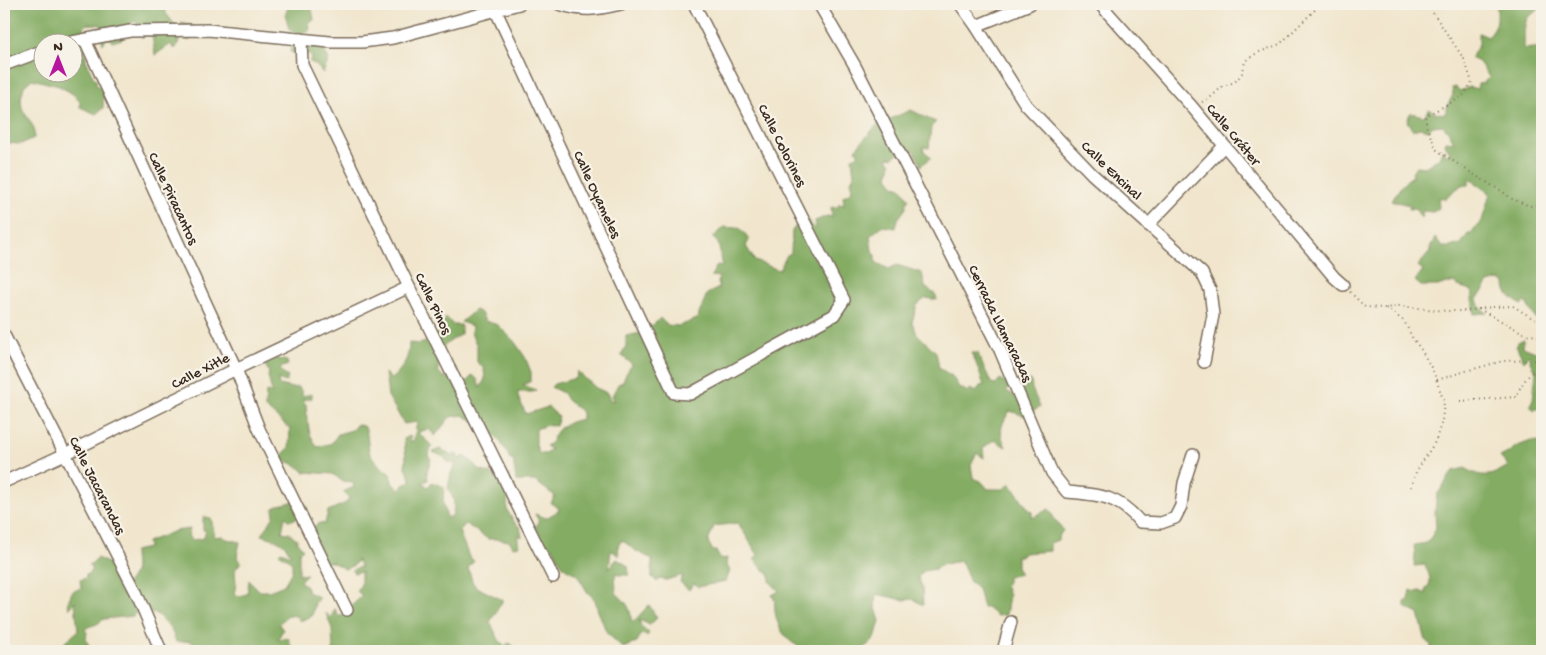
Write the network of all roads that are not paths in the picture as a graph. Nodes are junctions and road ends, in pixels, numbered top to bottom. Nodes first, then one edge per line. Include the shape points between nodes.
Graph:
1 (519, 4) edge
2 (559, 4) edge
3 (621, 4) edge
4 (694, 4) edge
5 (819, 4) edge
6 (960, 4) edge
7 (1030, 4) edge
8 (1100, 4) edge
9 (495, 9) junction
10 (976, 26) junction
11 (301, 39) junction
12 (82, 40) edge
13 (85, 40) junction
14 (32, 54) edge
15 (4, 64) edge
16 (1224, 146) junction
17 (1148, 224) junction
18 (1343, 285) road end
19 (409, 287) junction
20 (4, 334) edge
21 (1204, 362) dead end
22 (236, 369) junction
23 (674, 393) joint
24 (65, 454) junction
25 (1193, 455) dead end
26 (4, 482) edge
27 (553, 577) dead end
28 (347, 610) dead end
29 (1011, 622) dead end
30 (161, 651) edge
31 (1003, 651) edge

1 - 9 street
2 - 3 street via 578,9
4 - 23 street, Calle Colorines via 844,300 834,315 690,394
5 - 25 street, Cerrada Llamaradas via 855,66 1000,350 1052,473 1067,492 1112,499 1130,510 1140,522 1161,523 1175,518 1181,506
6 - 10 street, Calle Encinal
7 - 10 street
8 - 16 street, Calle Cráter
9 - 11 street via 393,38 362,42
9 - 23 street, Calle Oyameles
10 - 17 street, Calle Encinal via 1026,105 1092,174
11 - 13 street via 208,30 130,31
11 - 19 street, Calle Pinos via 302,65
12 - 13 street
13 - 22 street, Calle Piracantos
14 - 15 street
16 - 17 street
16 - 18 street, Calle Cráter
17 - 21 street, Calle Encinal via 1202,273 1210,290 1213,315
19 - 22 street, Calle Xitle
19 - 27 street, Calle Pinos
20 - 24 street, Calle Jacarandas
22 - 24 street, Calle Xitle
22 - 28 street, Calle Piracantos via 259,429
24 - 26 street, Calle Xitle
24 - 30 street, Calle Jacarandas via 136,592
29 - 31 street

